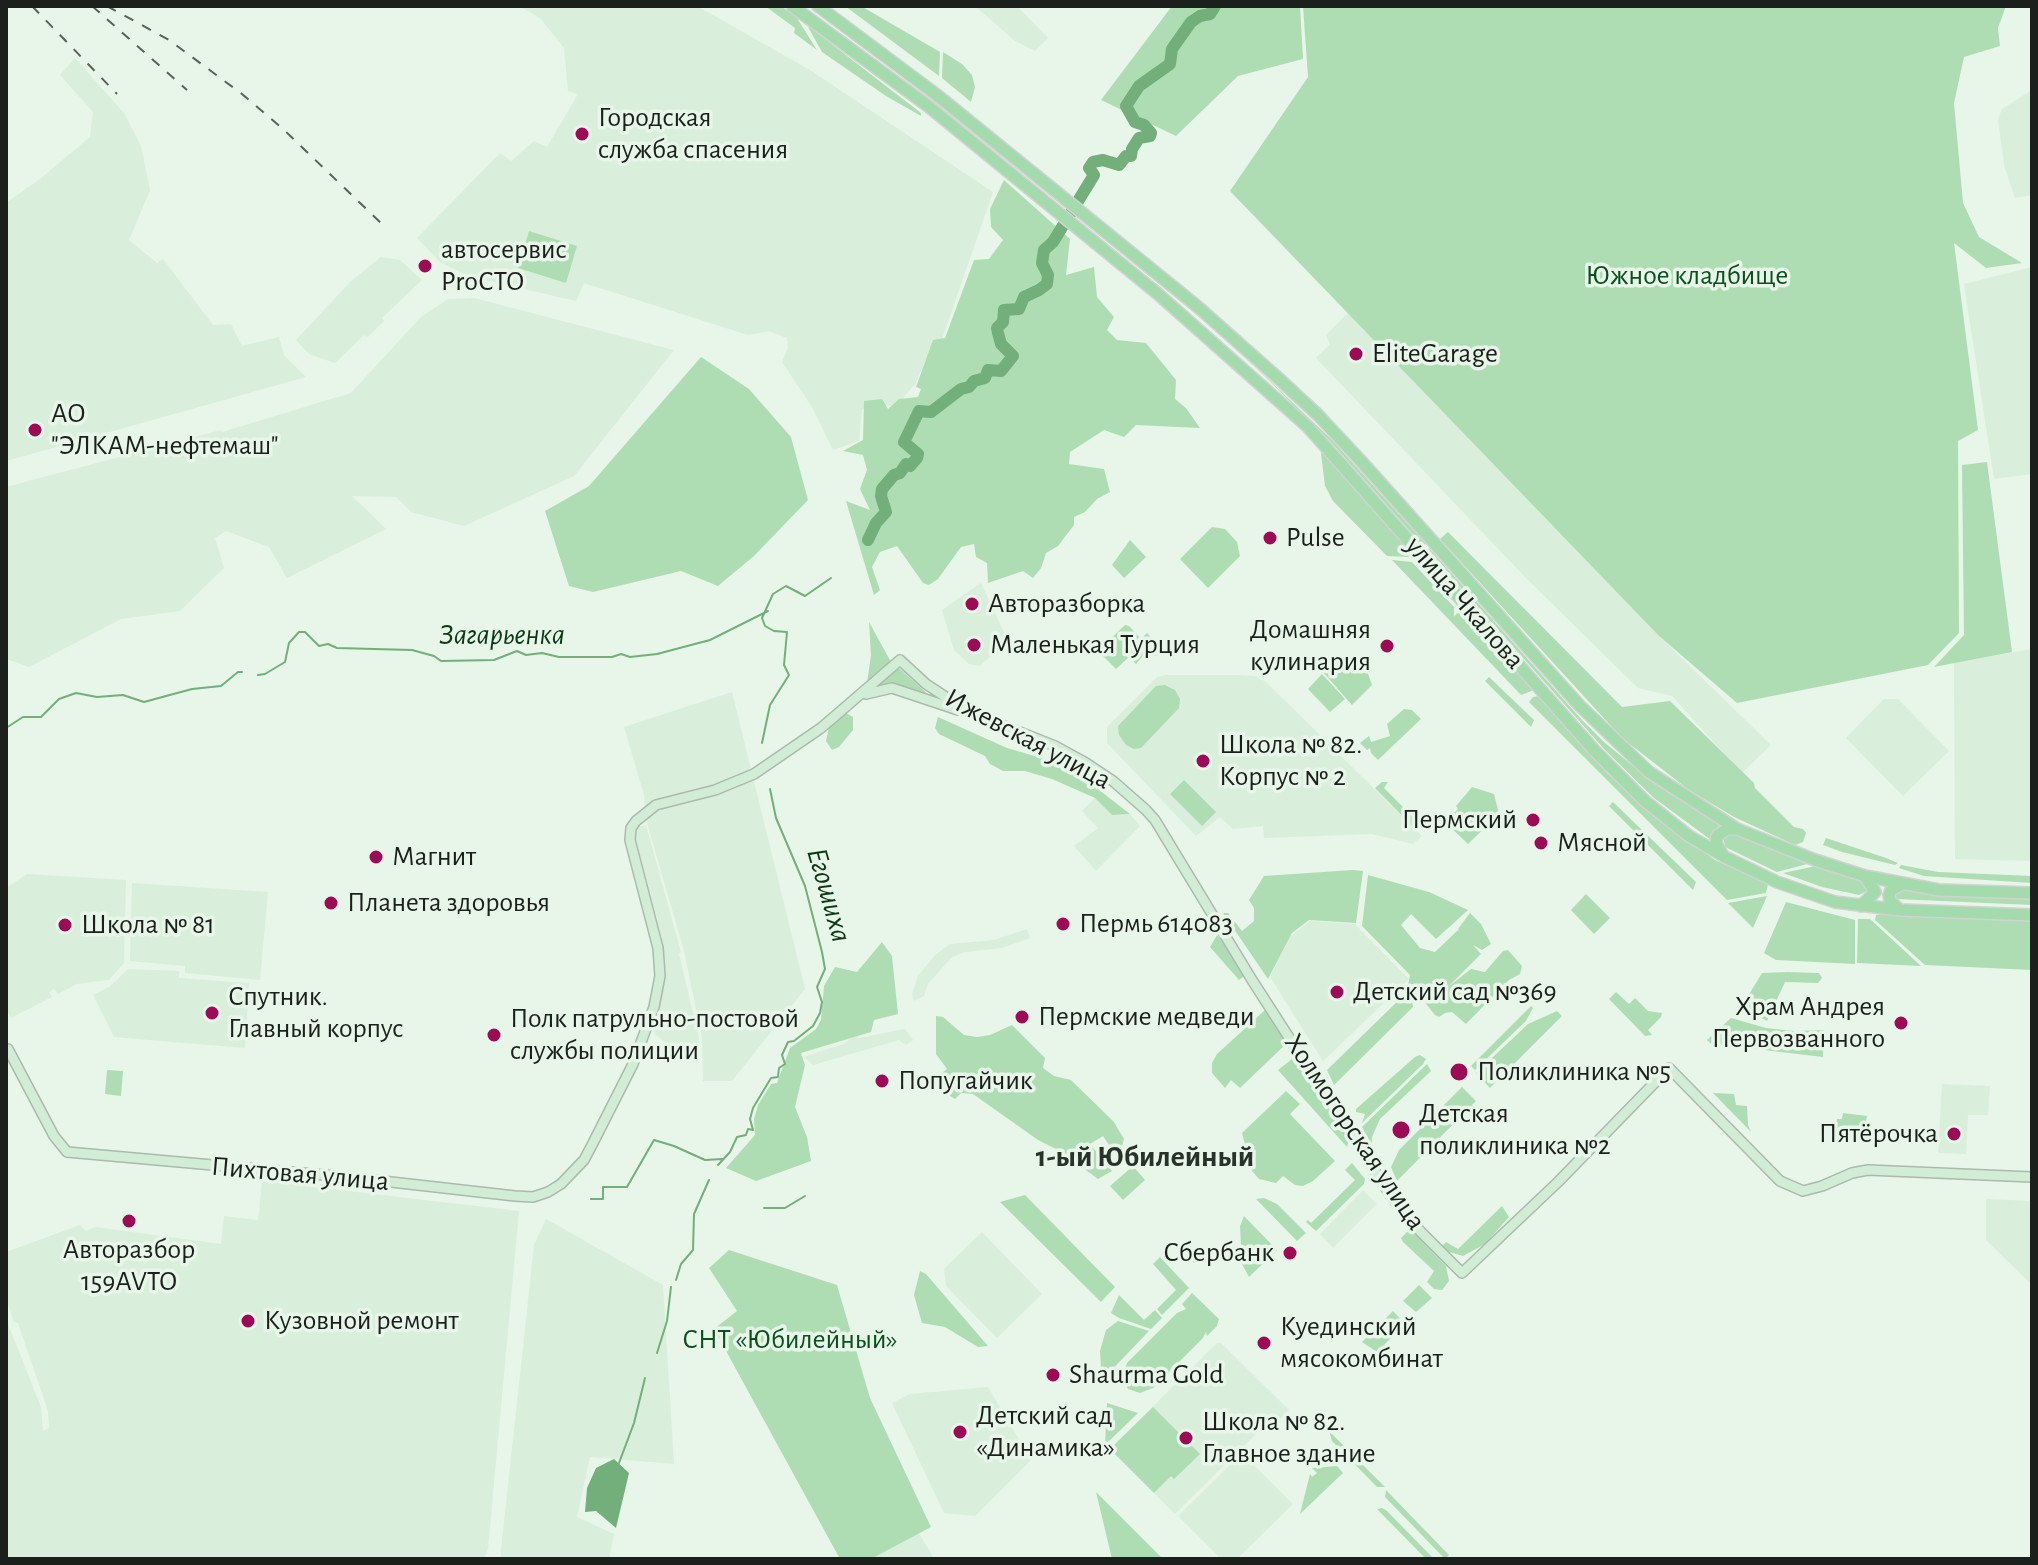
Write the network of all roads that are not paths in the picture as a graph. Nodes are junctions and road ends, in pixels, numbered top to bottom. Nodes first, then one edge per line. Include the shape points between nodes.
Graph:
1 (792, 6) edge
2 (818, 6) edge
3 (849, 704) junction
4 (1021, 733) junction
5 (1155, 820) joint
6 (1737, 829) junction
7 (1725, 857) junction
8 (1865, 876) junction
9 (1902, 884) junction
10 (2032, 893) edge
11 (1861, 906) junction
12 (1900, 910) junction
13 (2032, 915) edge
14 (7, 1050) edge
15 (2032, 1177) edge

1 - 7 main road, улица Чкалова via 928,106 1158,294 1308,427 1645,801
2 - 6 main road, улица Чкалова via 1168,282 1318,415 1609,737 1649,772
3 - 4 main road via 875,690 892,688
3 - 4 main road, Ижевская улица via 900,660 952,701
3 - 14 main road, Пихтовая улица via 754,774 656,805 631,828 658,948 654,1007 633,1064 584,1160 561,1184 533,1197 67,1152
4 - 5 main road, Ижевская улица via 1086,763
5 - 15 main road, Холмогорская улица via 1391,1196 1462,1273 1669,1068 1792,1188 1803,1191 1856,1171 1876,1170
6 - 7 main road via 1717,836
6 - 8 main road, улица Чкалова
7 - 11 main road, улица Чкалова via 1789,887
8 - 9 main road, улица Чкалова
8 - 11 main road via 1875,892
9 - 10 main road, улица Чкалова
9 - 12 main road via 1889,895
11 - 12 main road, улица Чкалова
12 - 13 main road, улица Чкалова

